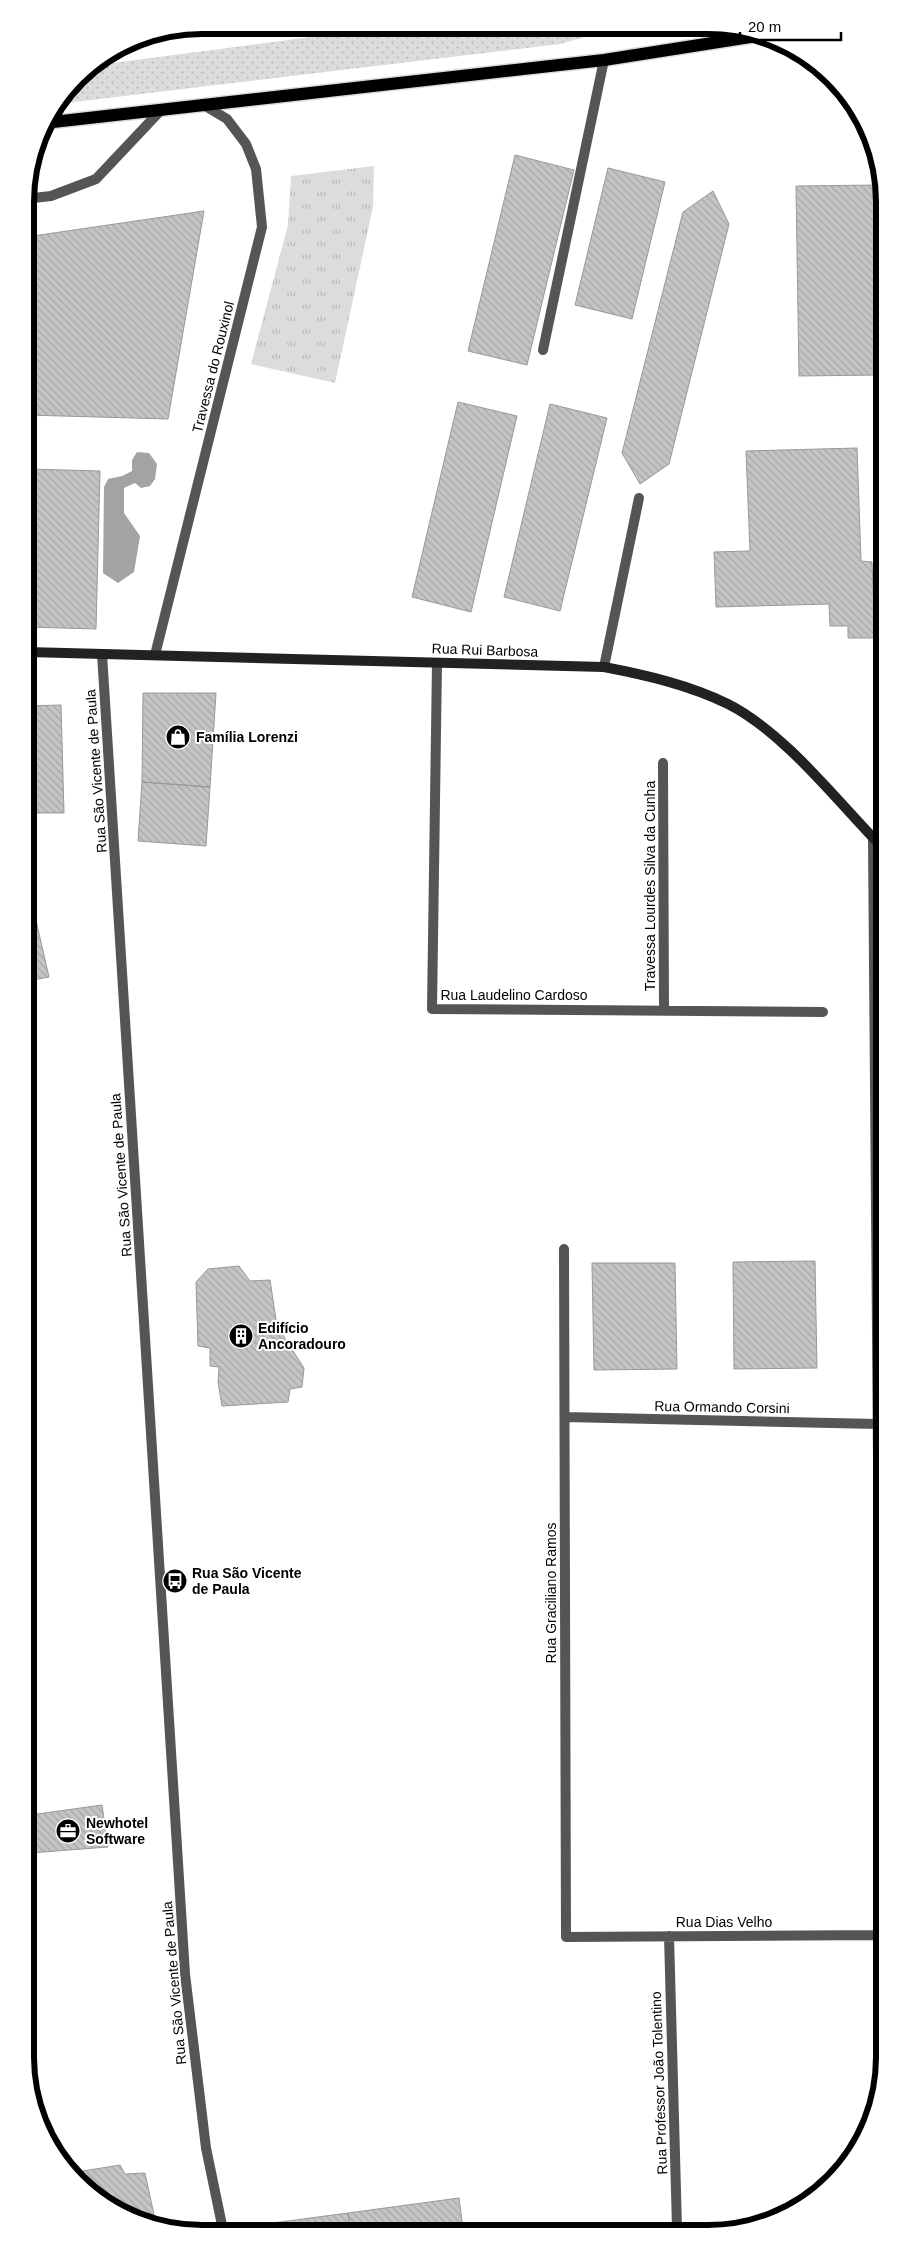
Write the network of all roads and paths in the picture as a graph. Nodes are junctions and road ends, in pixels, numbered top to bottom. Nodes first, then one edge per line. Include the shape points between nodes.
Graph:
1 (744, 38) edge
2 (604, 60) junction
3 (202, 104) junction
4 (162, 109) junction
5 (54, 122) edge
6 (34, 198) edge
7 (543, 350) dead end
8 (639, 498) dead end
9 (34, 652) edge
10 (102, 654) junction
11 (155, 655) junction
12 (437, 663) junction
13 (604, 667) junction
14 (663, 763) dead end
15 (873, 838) junction
16 (876, 841) edge
17 (664, 1010) junction
18 (823, 1012) dead end
19 (876, 1190) edge
20 (564, 1249) dead end
21 (565, 1417) junction
22 (876, 1424) edge
23 (876, 1935) edge
24 (669, 1936) junction
25 (566, 1937) joint
26 (222, 2225) edge
27 (677, 2225) edge

1 - 2 main road
2 - 3 main road via 289,97
2 - 7 street
3 - 4 main road
3 - 11 street, Travessa do Rouxinol via 227,119 246,144 256,169 262,227
4 - 5 main road
4 - 6 street via 96,179 51,196
8 - 13 street
9 - 10 main road, Rua Rui Barbosa
10 - 11 main road, Rua Rui Barbosa
10 - 26 street, Rua São Vicente de Paula via 185,1974 206,2148
11 - 12 main road, Rua Rui Barbosa
12 - 13 main road, Rua Rui Barbosa
12 - 17 street, Rua Laudelino Cardoso via 432,1009
13 - 15 main road, Rua Rui Barbosa via 670,682 728,704 765,729 802,763
14 - 17 street, Travessa Lourdes Silva da Cunha
15 - 16 main road, Rua Rui Barbosa
15 - 19 street
17 - 18 street, Rua Laudelino Cardoso
20 - 21 street, Rua Graciliano Ramos
21 - 22 street, Rua Ormando Corsini
21 - 25 street, Rua Graciliano Ramos
23 - 24 street, Rua Dias Velho
24 - 25 street, Rua Dias Velho
24 - 27 street, Rua Professor João Tolentino

